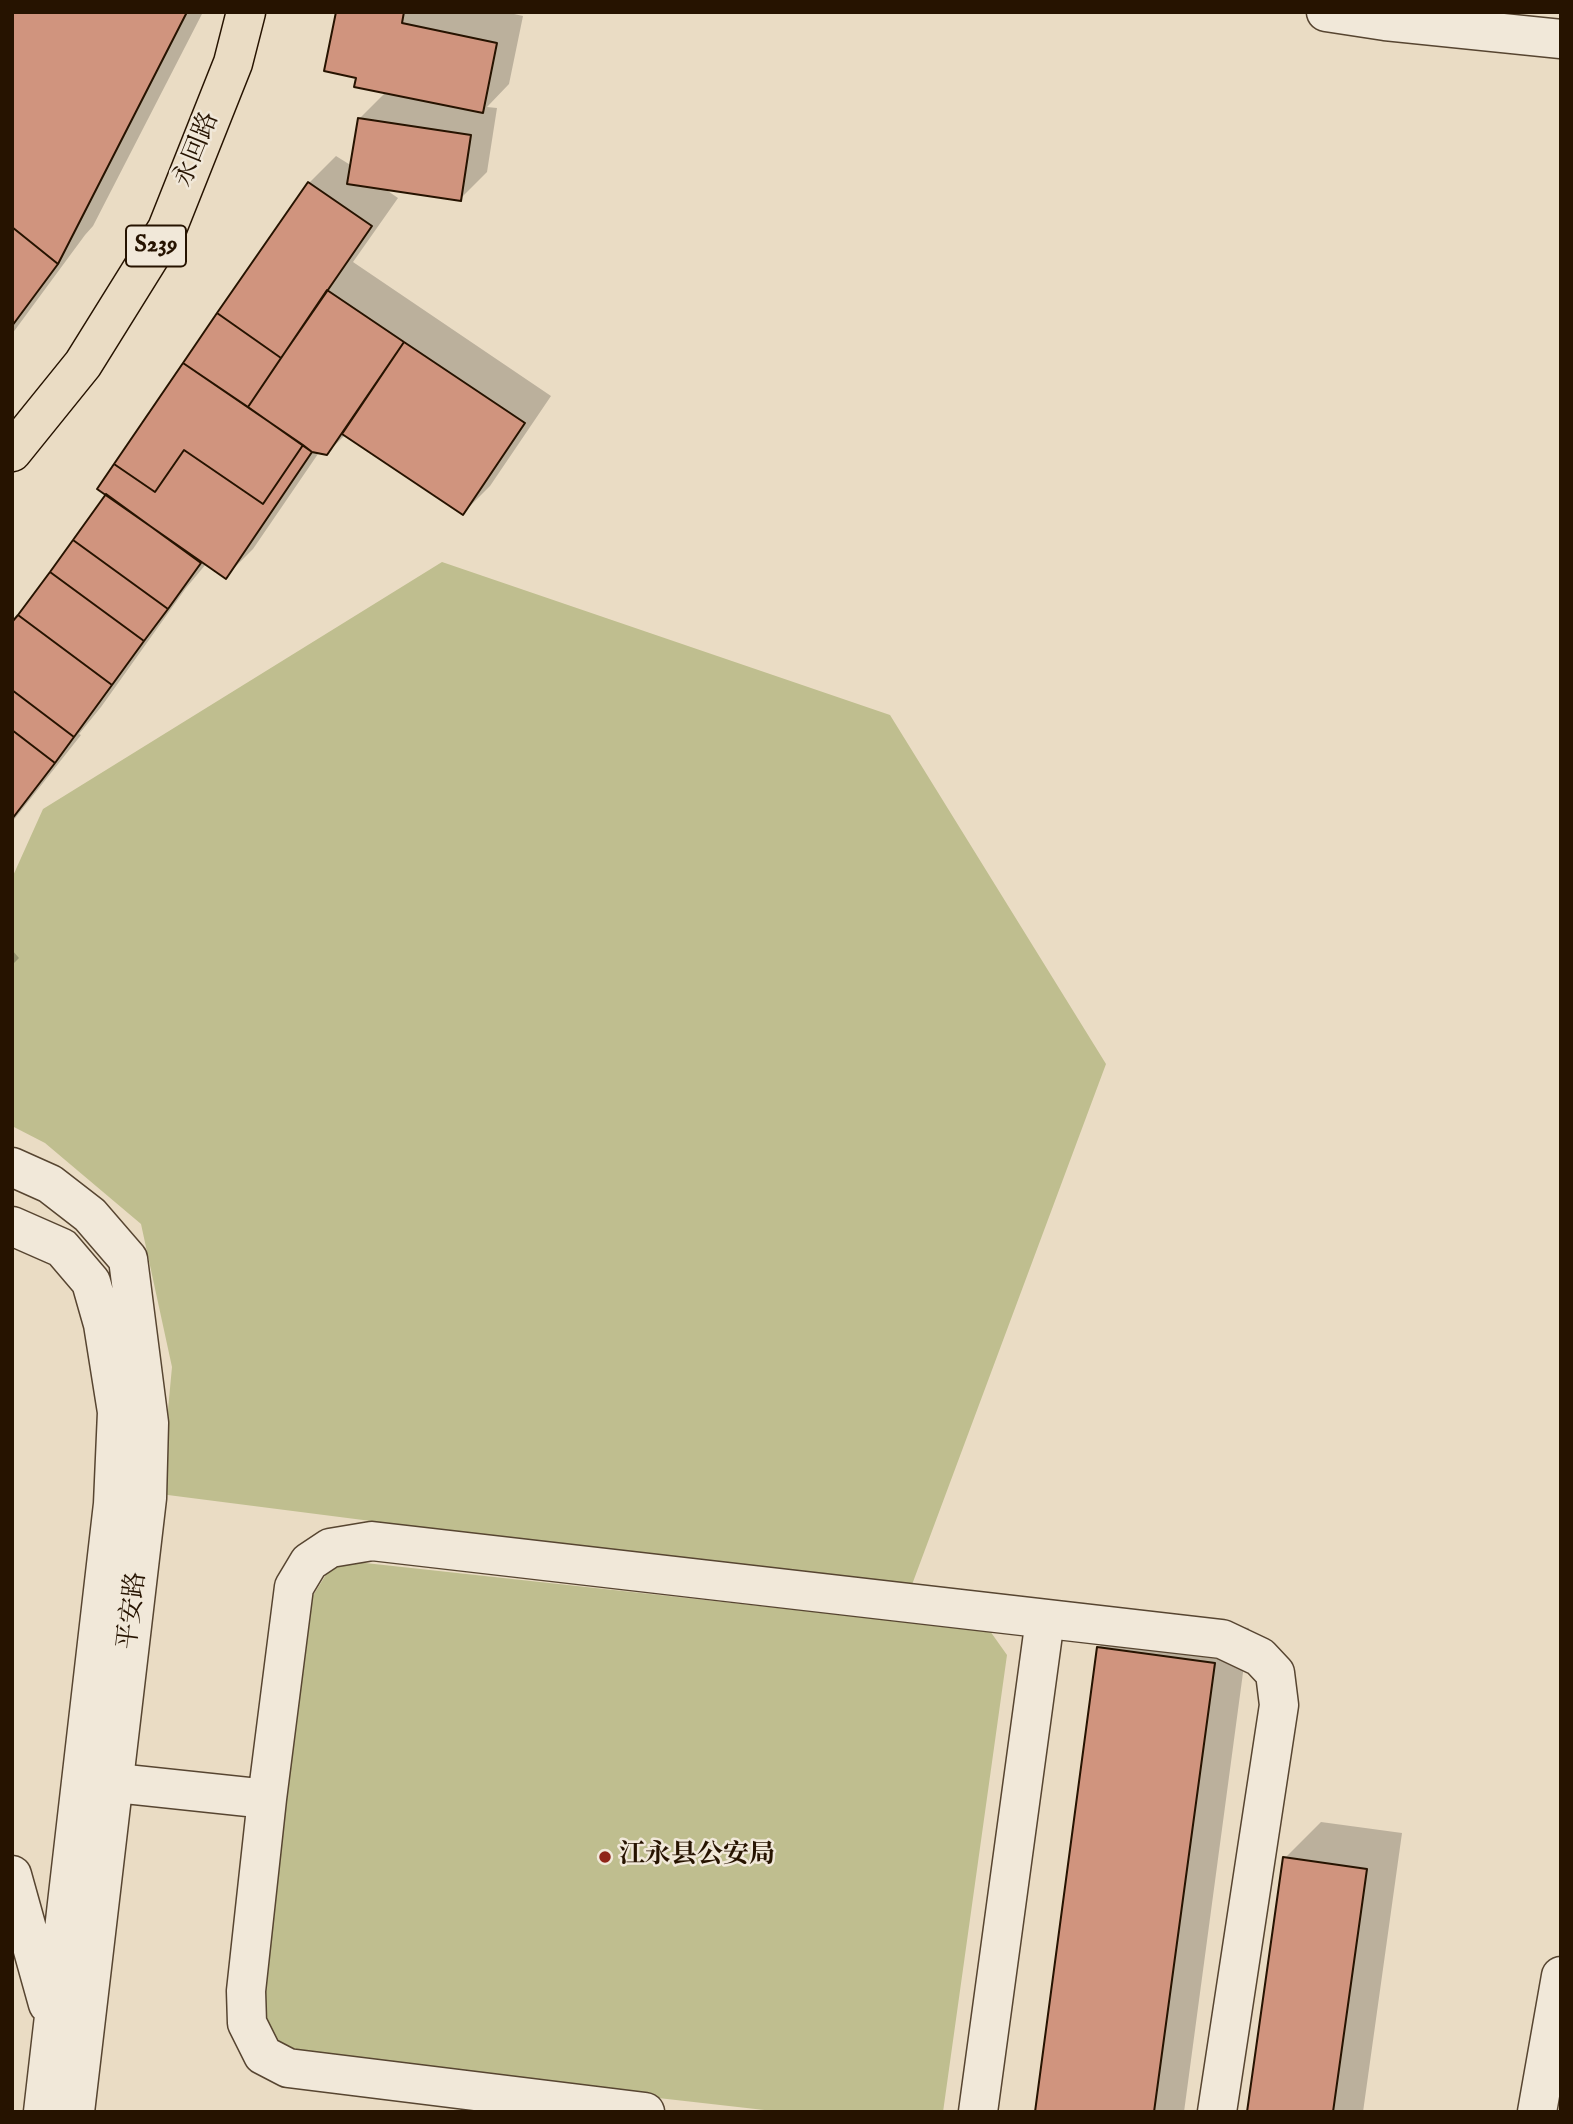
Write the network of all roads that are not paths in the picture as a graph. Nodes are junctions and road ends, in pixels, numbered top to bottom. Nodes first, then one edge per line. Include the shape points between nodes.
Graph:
1 (246, 12) edge
2 (1326, 12) edge
3 (1561, 39) edge
4 (12, 452) edge
5 (12, 1167) edge
6 (12, 1226) edge
7 (1045, 1619) junction
8 (98, 1781) junction
9 (267, 1799) junction
10 (12, 1875) edge
11 (1561, 1976) edge
12 (54, 2023) junction
13 (60, 2105) edge
14 (645, 2112) edge
15 (978, 2112) edge
16 (1217, 2112) edge
17 (1536, 2112) edge

1 - 4 main road, 永回路 / S239 via 233,63 167,229 83,364
2 - 3 street
5 - 8 street, 平安路 via 50,1184 90,1214 128,1259 149,1423 147,1498
6 - 8 street, 平安路 via 62,1248 91,1282 103,1324 117,1412
7 - 9 street via 372,1541 330,1548 309,1562 294,1587
7 - 15 street
7 - 16 street via 1222,1639 1260,1657 1275,1673 1279,1705
8 - 9 street
8 - 12 street, 平安路
8 - 13 street, 平安路
9 - 14 street via 246,1991 247,2023 263,2055 288,2068
10 - 12 street
11 - 17 street
12 - 13 street, 平安路

